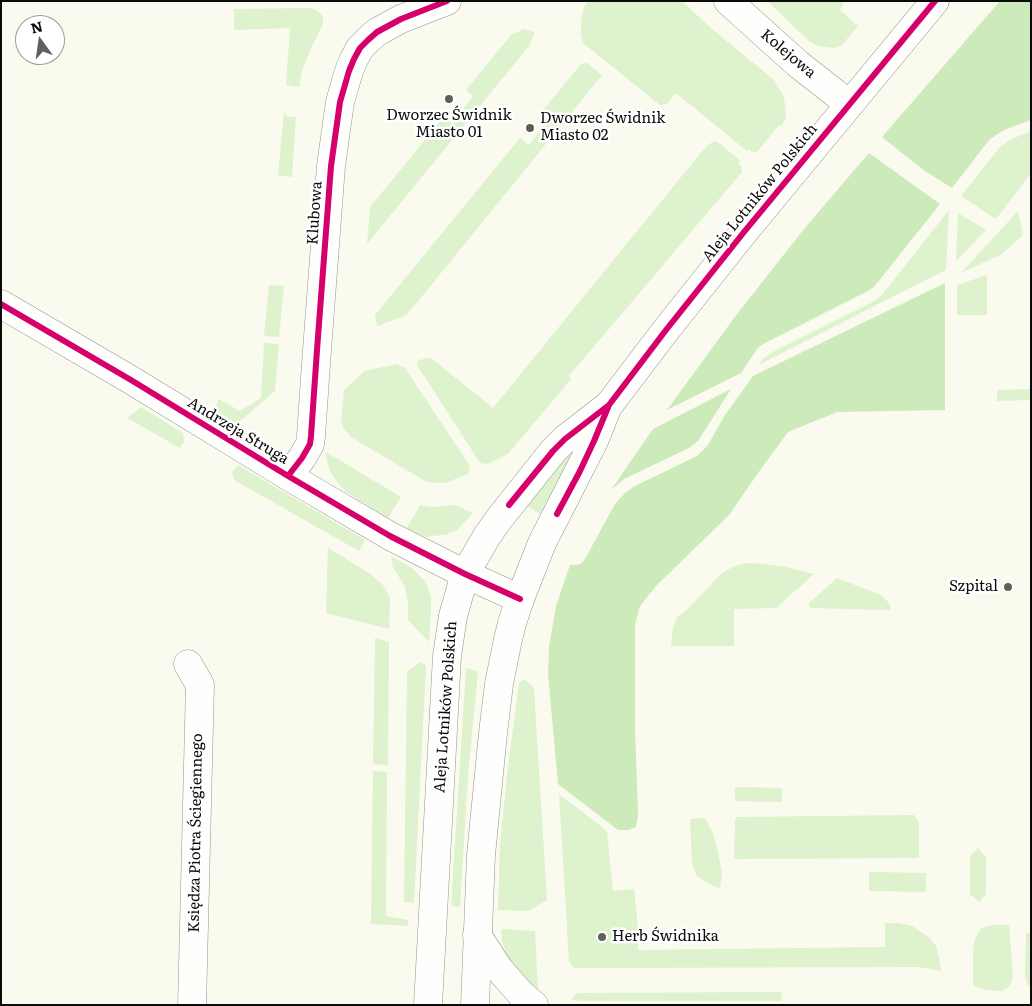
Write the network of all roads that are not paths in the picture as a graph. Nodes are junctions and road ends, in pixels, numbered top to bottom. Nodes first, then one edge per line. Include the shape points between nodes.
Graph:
1 (447, 1) edge
2 (728, 1) edge
3 (935, 1) edge
4 (848, 104) junction
5 (1, 304) edge
6 (609, 405) junction
7 (288, 476) junction
8 (465, 574) junction
9 (520, 599) junction
10 (188, 664) dead end
11 (477, 935) junction
12 (192, 1005) edge
13 (428, 1005) edge
14 (475, 1005) edge
15 (534, 1005) edge

1 - 7 street, Klubowa via 377,32 360,48 349,71 340,102 332,166 310,444
2 - 4 street, Kolejowa
3 - 4 street, Aleja Lotników Polskich
4 - 6 street, Aleja Lotników Polskich
5 - 7 street, Andrzeja Struga
6 - 8 street, Aleja Lotników Polskich via 553,451 499,519
6 - 9 street, Aleja Lotników Polskich via 542,543
7 - 8 street, Andrzeja Struga via 390,536
8 - 9 street, Andrzeja Struga
8 - 13 street, Aleja Lotników Polskich via 453,616 447,656
9 - 11 street, Aleja Lotników Polskich via 505,654 493,733
10 - 12 street, Księdza Piotra Ściegiennego via 200,685
11 - 14 street, Aleja Lotników Polskich
11 - 15 street via 499,969

